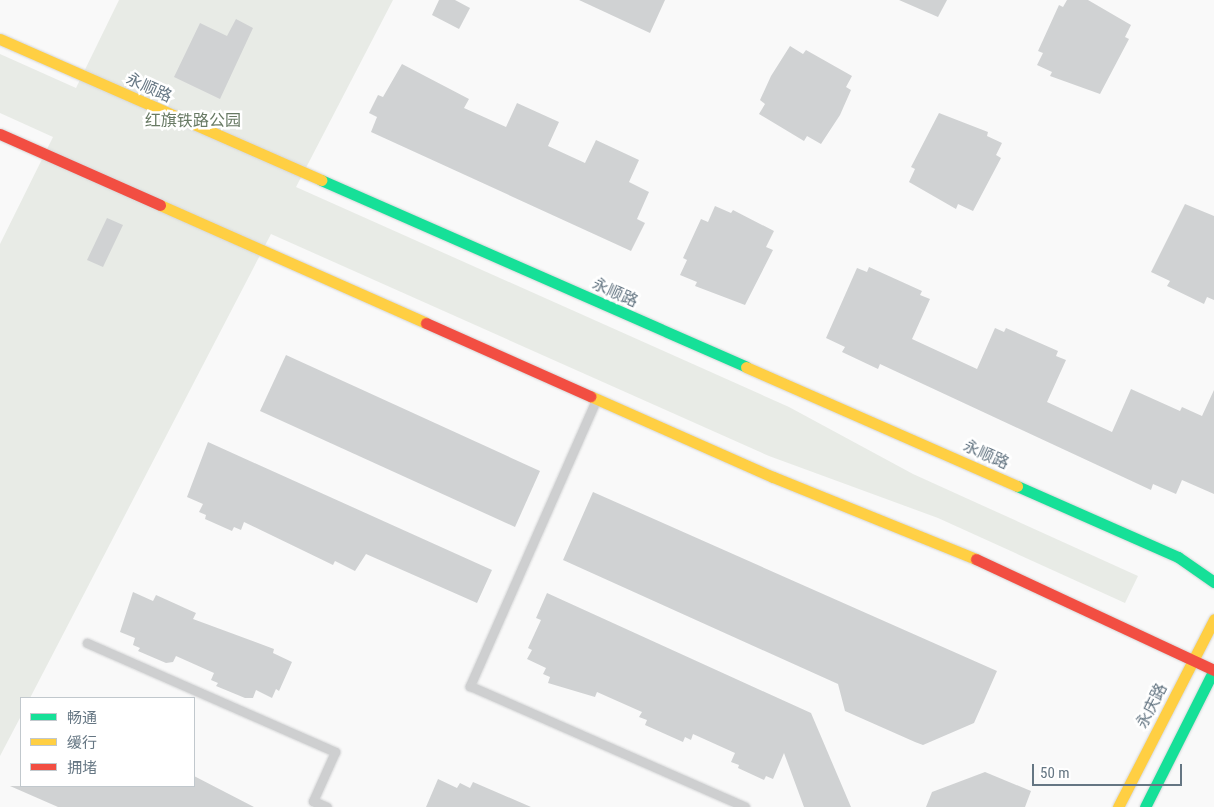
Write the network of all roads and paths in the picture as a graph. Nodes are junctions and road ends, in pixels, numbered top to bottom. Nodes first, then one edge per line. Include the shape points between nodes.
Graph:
1 (0, 40) edge
2 (0, 134) edge
3 (598, 398) junction
4 (1214, 582) edge
5 (1214, 619) edge
6 (87, 643) dead end
7 (1193, 661) junction
8 (1214, 670) edge
9 (327, 807) edge
10 (744, 807) edge
11 (1118, 807) edge
12 (1145, 807) edge

1 - 4 main road, 永顺路 via 1178,557
2 - 3 main road
3 - 7 main road via 772,477 950,547
3 - 10 lane via 470,686
5 - 7 main road, 永庆路
6 - 9 lane via 335,752 313,801
7 - 8 main road
7 - 11 main road, 永庆路
8 - 12 main road

